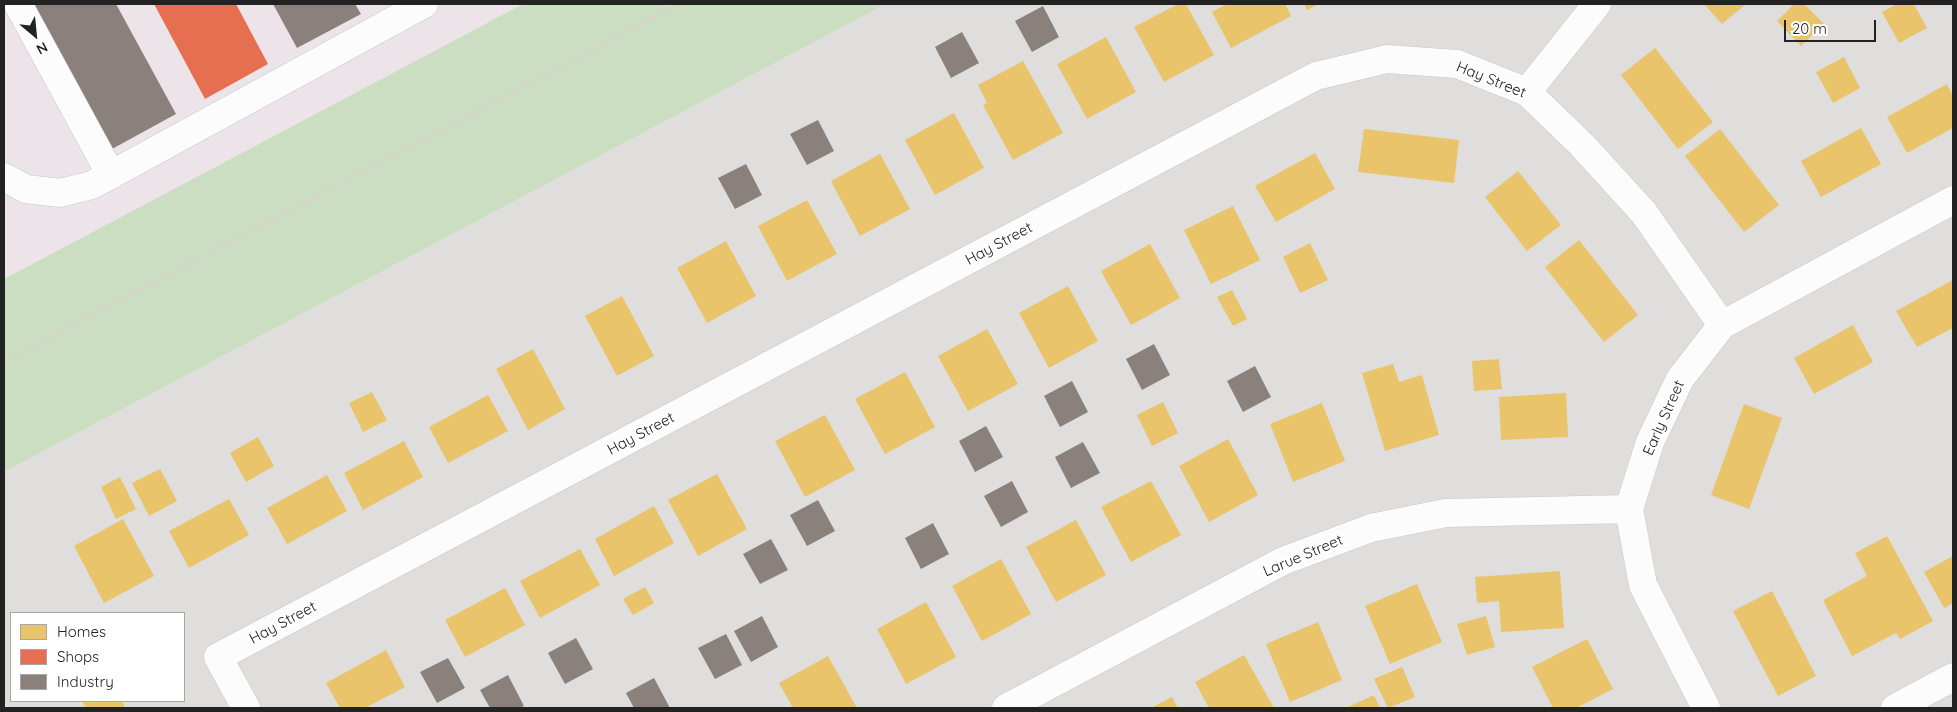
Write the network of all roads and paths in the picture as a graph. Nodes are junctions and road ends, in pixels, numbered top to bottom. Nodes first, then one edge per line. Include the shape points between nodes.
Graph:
1 (18, 4) edge
2 (424, 4) edge
3 (679, 4) edge
4 (1597, 4) edge
5 (1527, 92) junction
6 (111, 175) junction
7 (4, 177) edge
8 (1953, 200) edge
9 (1722, 326) junction
10 (4, 362) edge
11 (1630, 509) junction
12 (1953, 677) edge
13 (246, 708) edge
14 (1006, 708) edge
15 (1706, 708) edge
16 (1895, 708) edge

1 - 6 street
2 - 6 street
3 - 10 path
4 - 5 street
5 - 9 street, Hay Street via 1644,212
5 - 13 street, Hay Street via 1457,64 1405,60 1387,59 1316,76 218,657
6 - 7 street via 92,185 60,193 26,190
8 - 9 street, Early Street
9 - 11 street, Early Street via 1680,378 1650,442
11 - 14 street, Larue Street via 1446,513 1371,528 1283,562
11 - 15 street, Early Street via 1642,585
12 - 16 street

